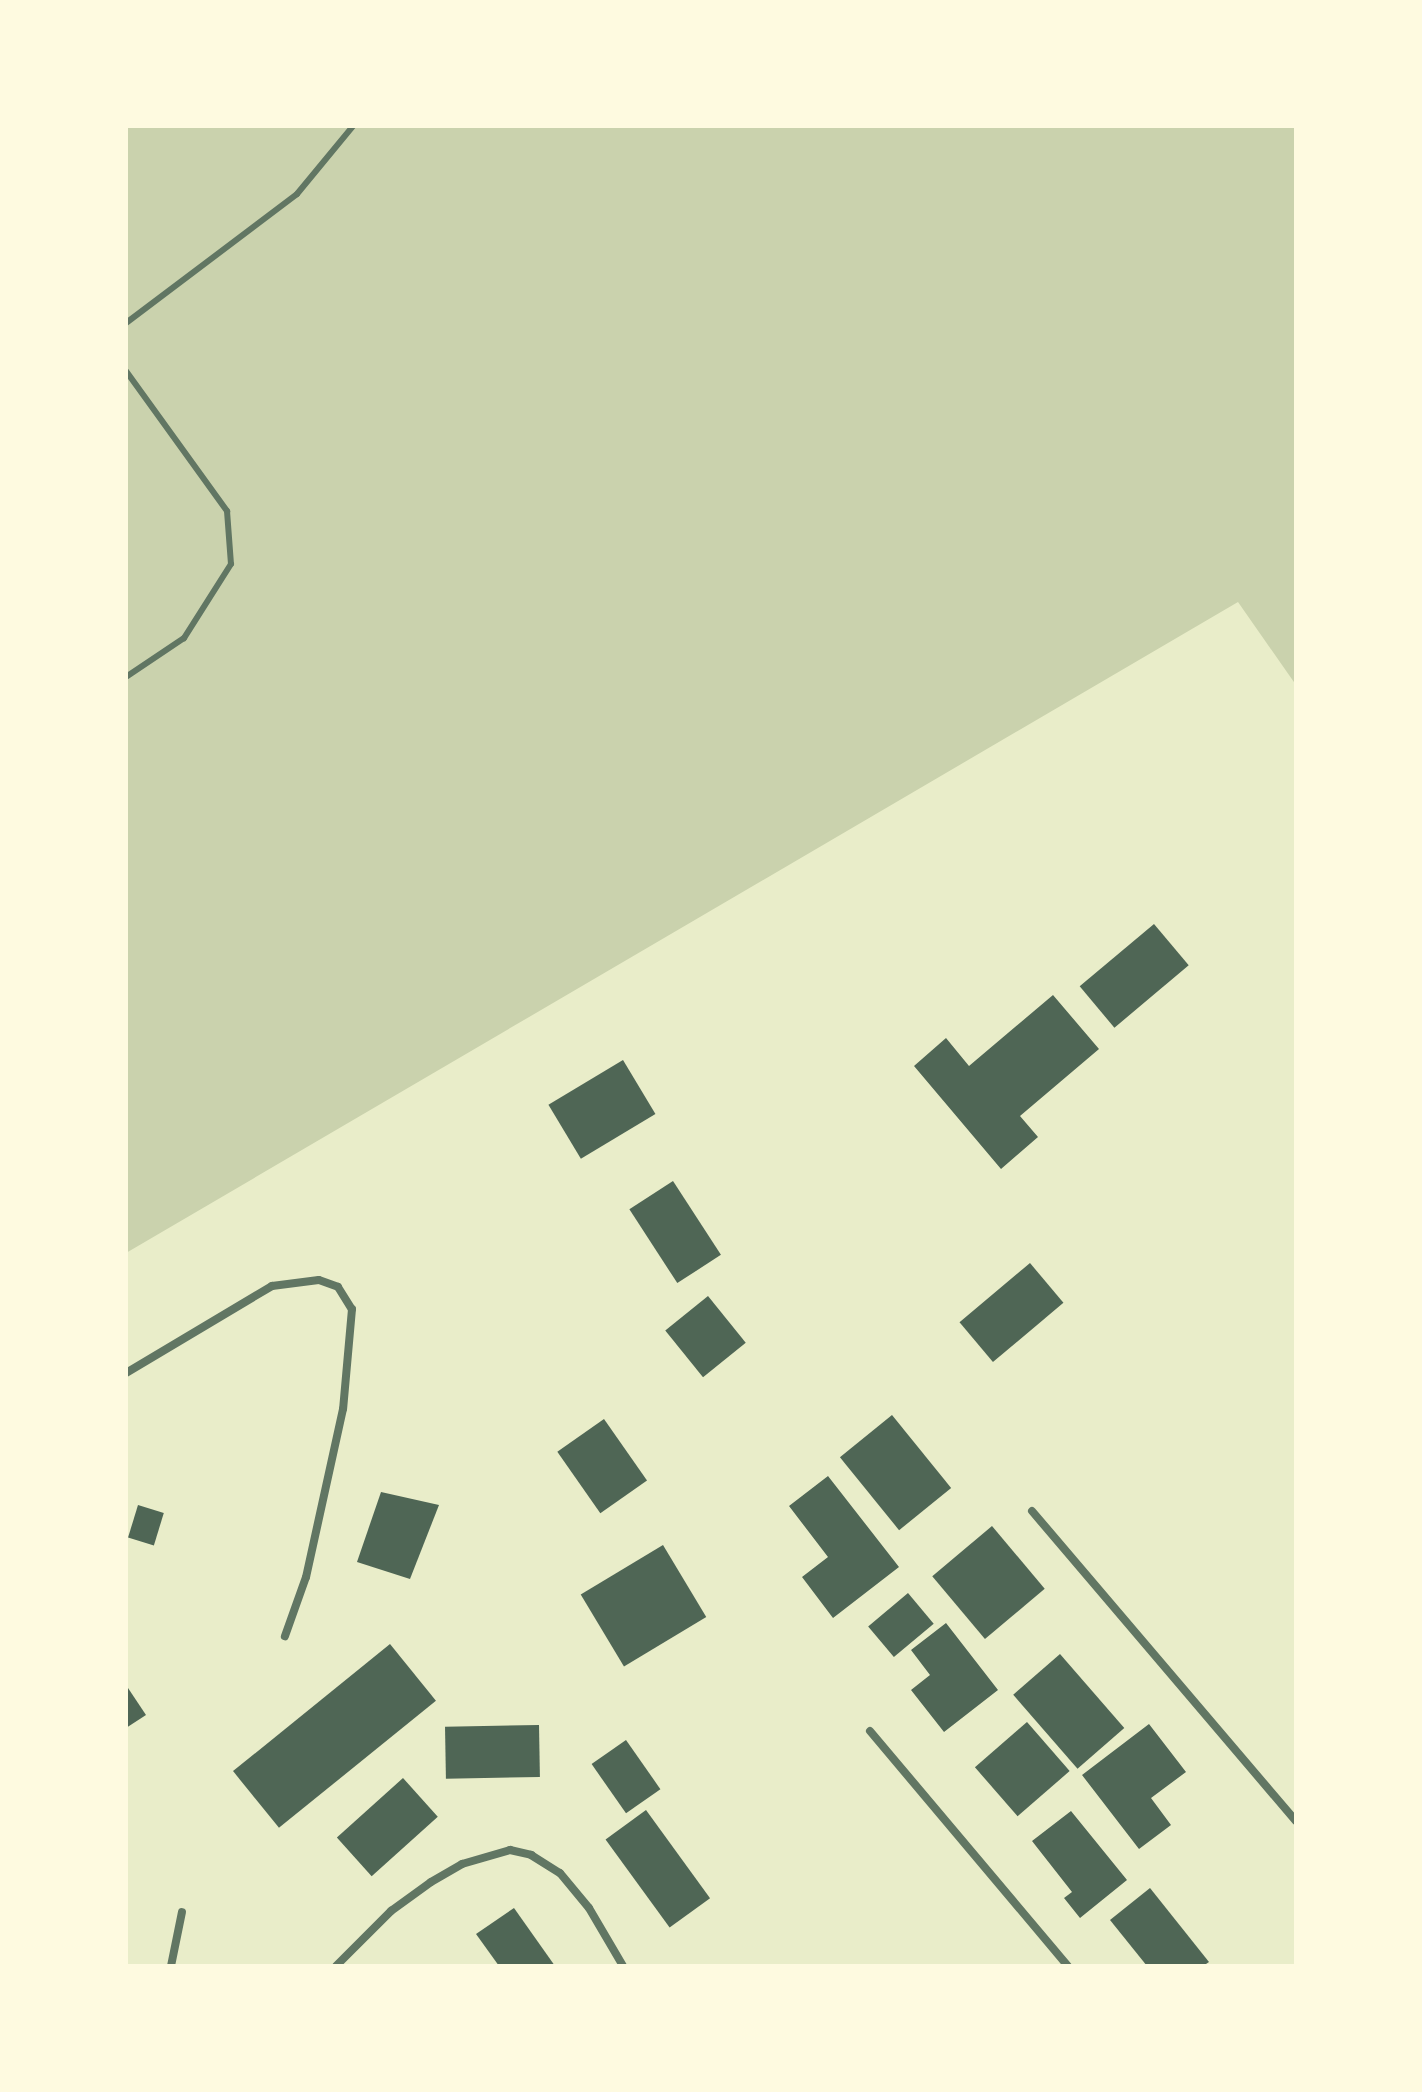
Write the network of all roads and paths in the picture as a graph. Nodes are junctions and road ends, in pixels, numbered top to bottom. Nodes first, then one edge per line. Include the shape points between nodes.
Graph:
1 (353, 126) edge
2 (126, 323) edge
3 (126, 371) edge
4 (126, 677) edge
5 (126, 1373) edge
6 (1032, 1511) dead end
7 (285, 1636) dead end
8 (870, 1731) dead end
9 (1296, 1821) edge
10 (182, 1912) dead end
11 (171, 1966) edge
12 (336, 1966) edge
13 (623, 1966) edge
14 (1068, 1966) edge

1 - 2 lane via 297,194
3 - 4 lane via 227,511 231,564 184,638
5 - 7 street via 284,1282 338,1287 352,1309 343,1409 306,1577
6 - 9 street
8 - 14 street
10 - 11 street
12 - 13 street via 391,1911 431,1882 462,1864 510,1850 531,1855 560,1873 589,1908

